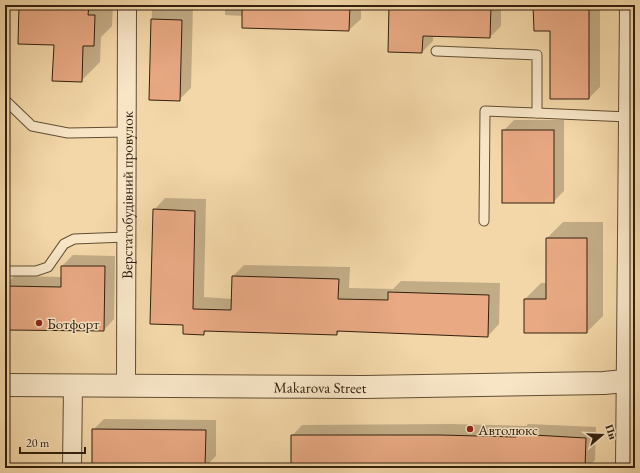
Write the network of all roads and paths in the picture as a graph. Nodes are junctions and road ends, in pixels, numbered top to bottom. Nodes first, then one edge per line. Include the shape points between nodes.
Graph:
1 (127, 5) edge
2 (629, 5) edge
3 (436, 52) dead end
4 (5, 100) edge
5 (537, 113) junction
6 (628, 117) junction
7 (127, 132) junction
8 (484, 221) dead end
9 (126, 237) junction
10 (5, 271) edge
11 (630, 381) edge
12 (126, 384) junction
13 (5, 385) edge
14 (73, 386) junction
15 (72, 468) edge
16 (625, 468) edge

1 - 7 street, Верстатобудівний провулок
2 - 6 street
3 - 5 lane via 537,55
4 - 7 lane via 32,126 68,133
5 - 6 lane
5 - 8 lane via 485,111
6 - 11 street
7 - 9 street, Верстатобудівний провулок
9 - 10 lane via 74,239 64,244 48,267 36,271
9 - 12 street, Верстатобудівний провулок
11 - 12 street, Makarova Street via 364,387
11 - 16 street
12 - 14 street, Makarova Street
13 - 14 street, Makarova Street
14 - 15 street

